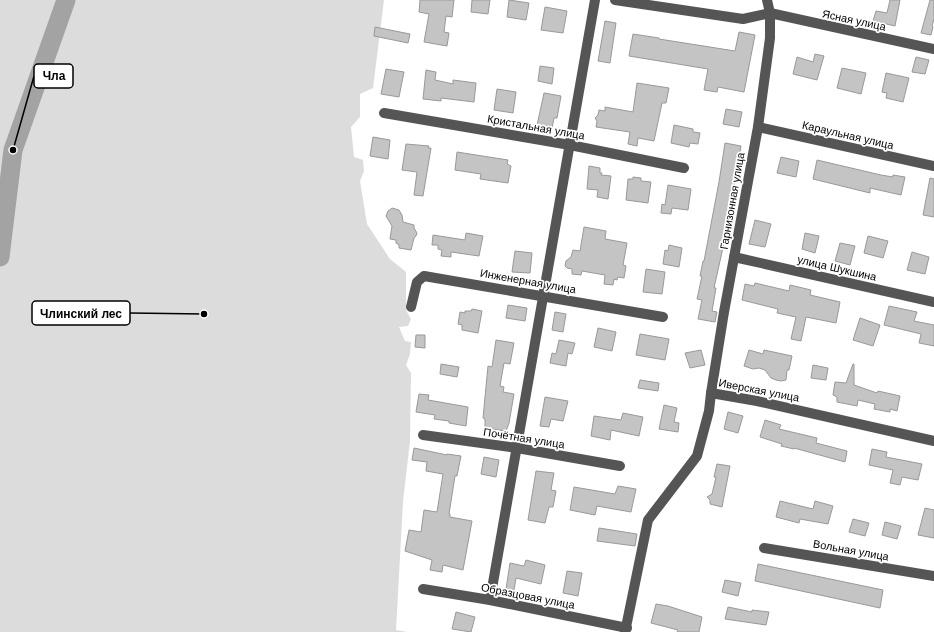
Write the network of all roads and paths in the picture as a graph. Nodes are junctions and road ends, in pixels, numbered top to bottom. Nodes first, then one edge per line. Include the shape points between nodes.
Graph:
1 (595, 0) edge
2 (615, 0) edge
3 (767, 0) edge
4 (770, 13) junction
5 (934, 49) edge
6 (384, 113) dead end
7 (758, 127) junction
8 (570, 145) junction
9 (934, 166) edge
10 (684, 168) dead end
11 (734, 257) junction
12 (544, 295) junction
13 (934, 302) edge
14 (411, 307) dead end
15 (663, 317) dead end
16 (712, 393) junction
17 (423, 435) dead end
18 (934, 441) edge
19 (517, 448) junction
20 (620, 466) dead end
21 (764, 548) dead end
22 (934, 576) edge
23 (424, 589) dead end
24 (490, 600) junction
25 (626, 630) edge

1 - 8 street
2 - 4 street via 743,19
3 - 4 street, Гарнизонная улица
4 - 5 street, Ясная улица
4 - 7 street, Гарнизонная улица via 770,38
6 - 8 street, Кристальная улица
7 - 9 street, Караульная улица
7 - 11 street, Гарнизонная улица
8 - 10 street, Кристальная улица
8 - 12 street
11 - 13 street, улица Шукшина
11 - 16 street, Гарнизонная улица
12 - 14 street, Инженерная улица via 424,276 417,282
12 - 15 street, Инженерная улица
12 - 19 street
16 - 18 street, Иверская улица
16 - 25 street, Иверская улица via 697,456 648,520
17 - 19 street, Почётная улица
19 - 20 street, Почётная улица
19 - 24 street
21 - 22 street, Вольная улица
23 - 24 street, Образцовая улица
24 - 25 street, Образцовая улица

